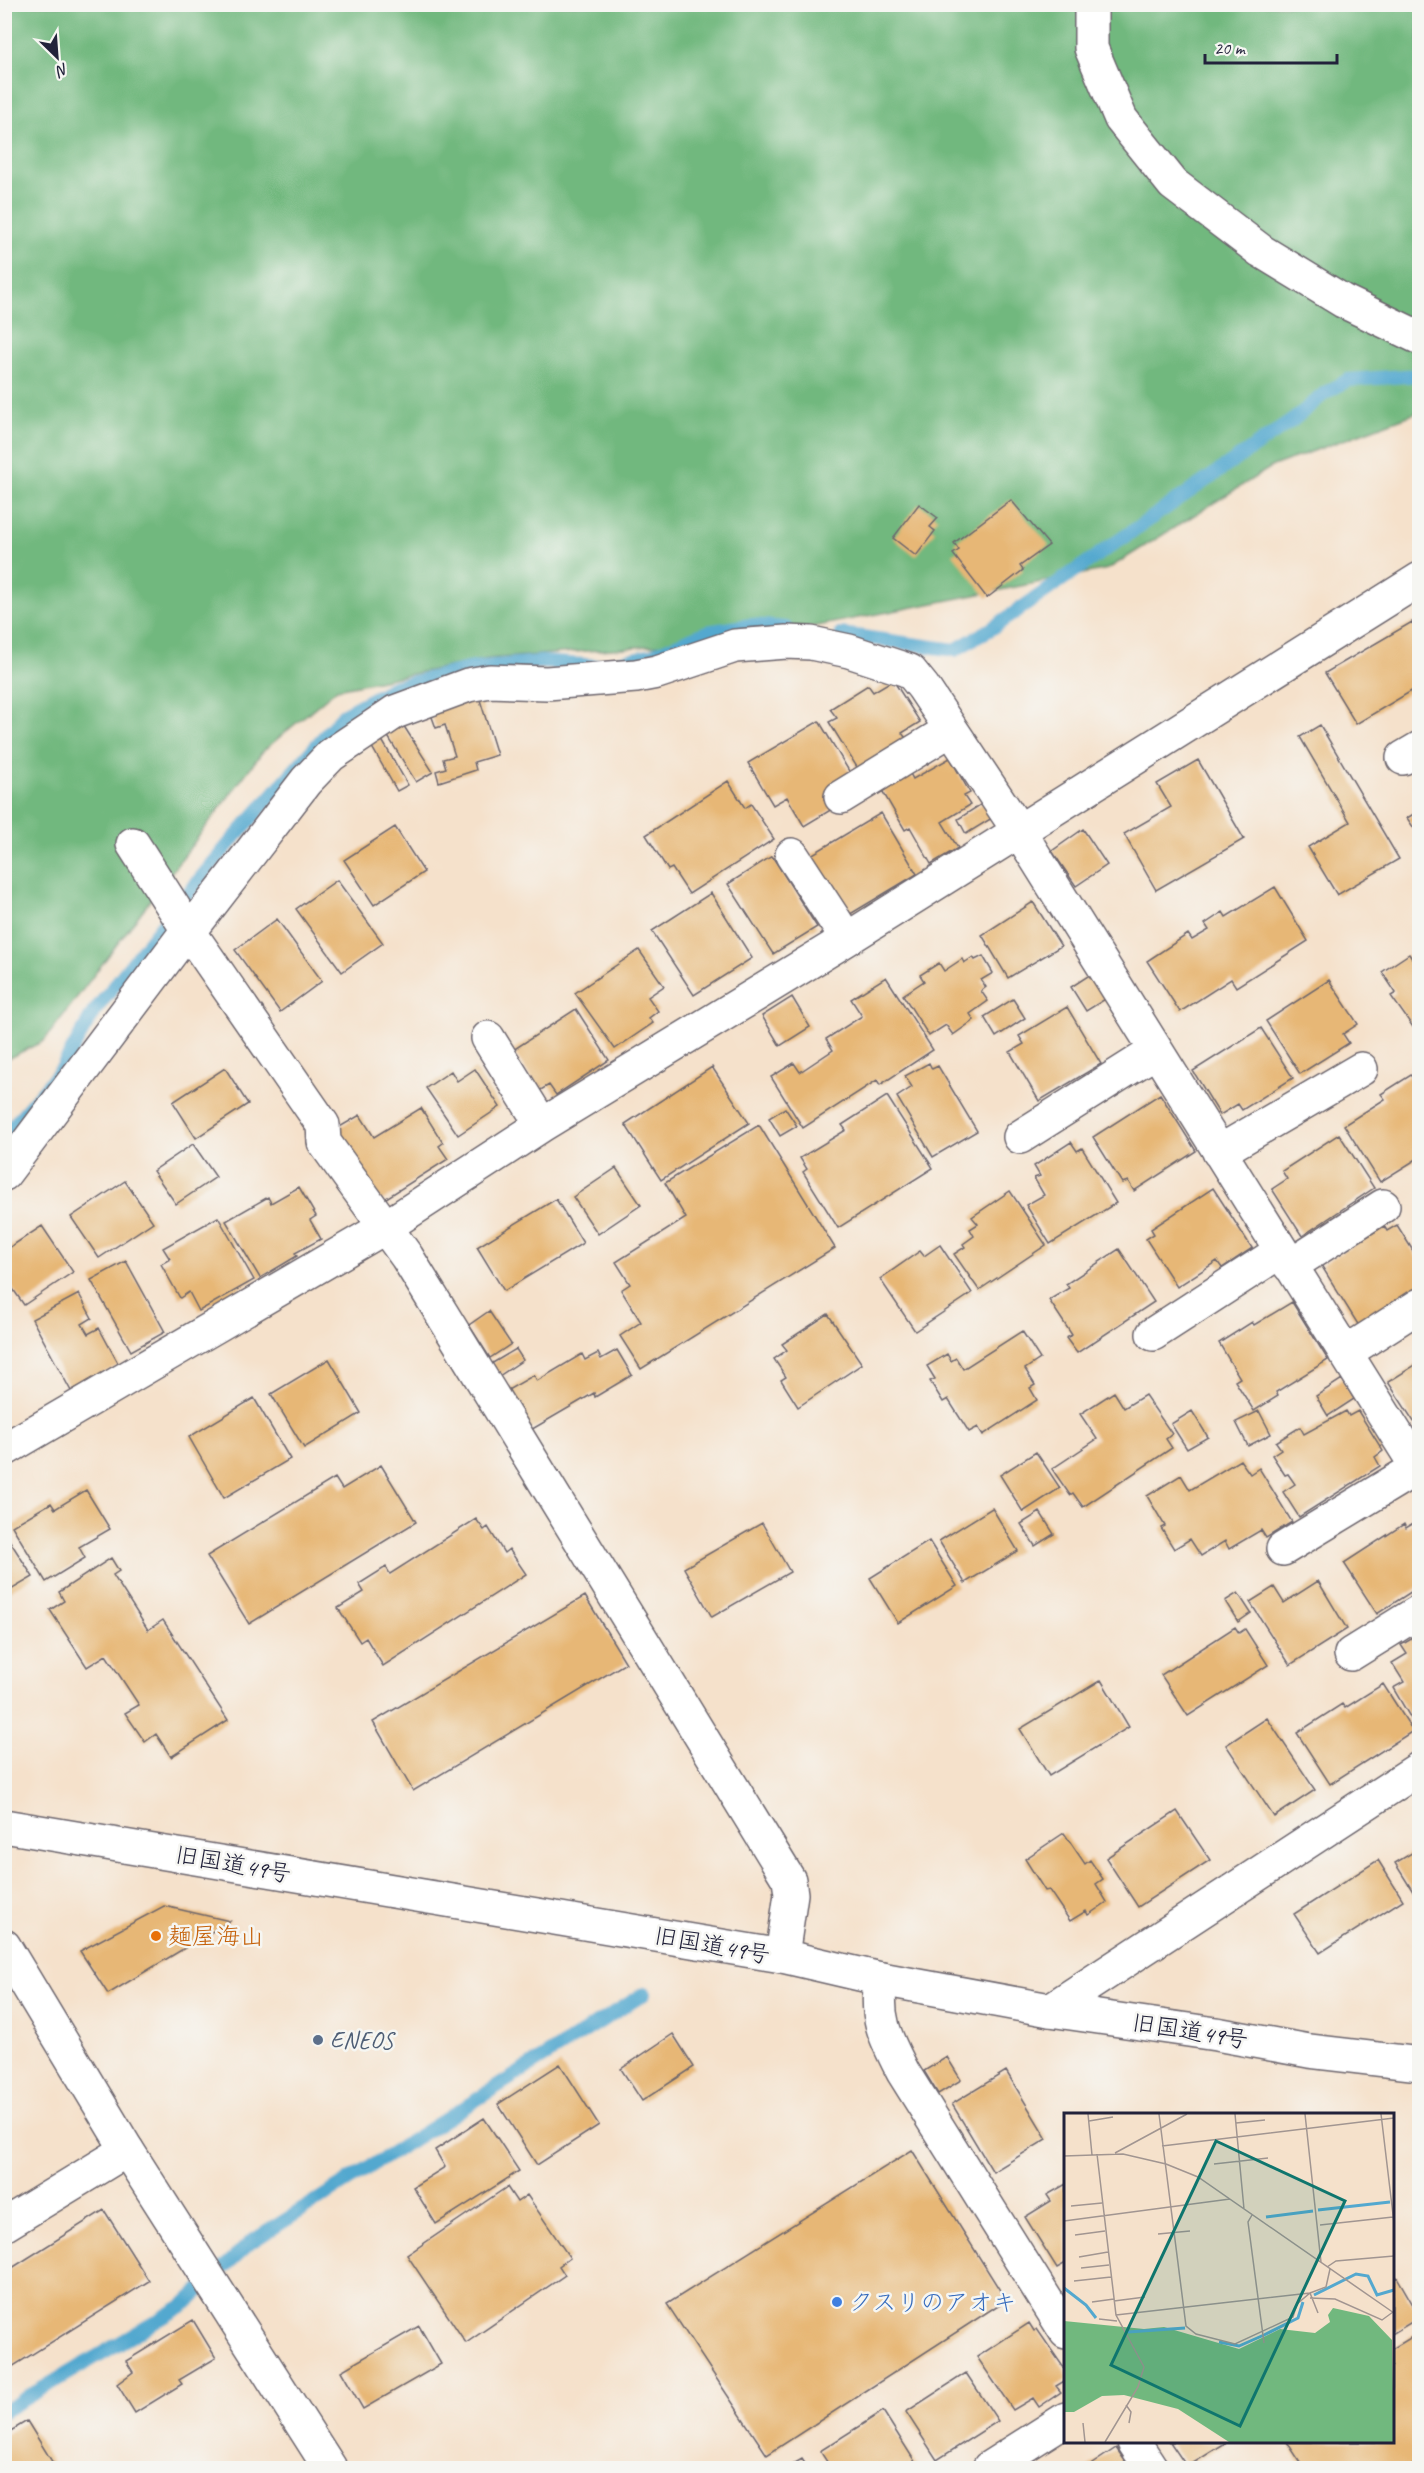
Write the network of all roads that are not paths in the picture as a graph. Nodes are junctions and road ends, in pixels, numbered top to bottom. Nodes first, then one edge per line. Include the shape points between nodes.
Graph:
1 (1091, 4) edge
2 (1419, 338) edge
3 (1419, 579) edge
4 (950, 730) junction
5 (840, 797) dead end
6 (1019, 831) junction
7 (133, 844) dead end
8 (792, 855) dead end
9 (187, 928) junction
10 (847, 939) junction
11 (488, 1038) dead end
12 (1156, 1051) junction
13 (1361, 1069) dead end
14 (542, 1125) junction
15 (1020, 1137) dead end
16 (1219, 1152) junction
17 (4, 1174) edge
18 (1383, 1206) dead end
19 (387, 1226) junction
20 (1286, 1259) junction
21 (1419, 1305) edge
22 (1153, 1334) dead end
23 (1345, 1353) junction
24 (4, 1450) edge
25 (1418, 1468) edge
26 (1282, 1549) dead end
27 (1419, 1611) edge
28 (1351, 1654) dead end
29 (1419, 1768) edge
30 (4, 1826) edge
31 (4, 1946) edge
32 (782, 1956) junction
33 (881, 1979) junction
34 (1050, 2010) junction
35 (1419, 2064) edge
36 (128, 2150) junction
37 (4, 2225) edge
38 (1064, 2330) edge
39 (1064, 2420) edge
40 (1135, 2443) edge
41 (330, 2469) edge
42 (989, 2469) edge
43 (1151, 2469) edge

1 - 2 street via 1091,48 1121,119 1173,184 1261,251 1342,301
3 - 6 street
4 - 5 street
4 - 6 street
4 - 9 street via 910,671 811,643 735,646 636,676 468,685 395,712 331,755 194,926
6 - 10 street
6 - 12 street
7 - 9 street
8 - 10 street
9 - 17 street
9 - 19 street via 323,1125 324,1142
10 - 14 street
11 - 14 street
12 - 15 street
12 - 16 street
13 - 16 street
14 - 19 street
16 - 20 street
18 - 20 street
19 - 24 street
19 - 32 street via 789,1880 791,1894
20 - 22 street
20 - 23 street
21 - 23 street
23 - 25 street
25 - 26 street
27 - 28 street
29 - 34 street
30 - 32 street, 旧国道49号
31 - 36 street
32 - 33 street, 旧国道49号
33 - 34 street, 旧国道49号
33 - 38 street via 877,2004 888,2043 903,2072
34 - 35 street, 旧国道49号
36 - 37 street
36 - 41 street
39 - 42 street
40 - 43 street

